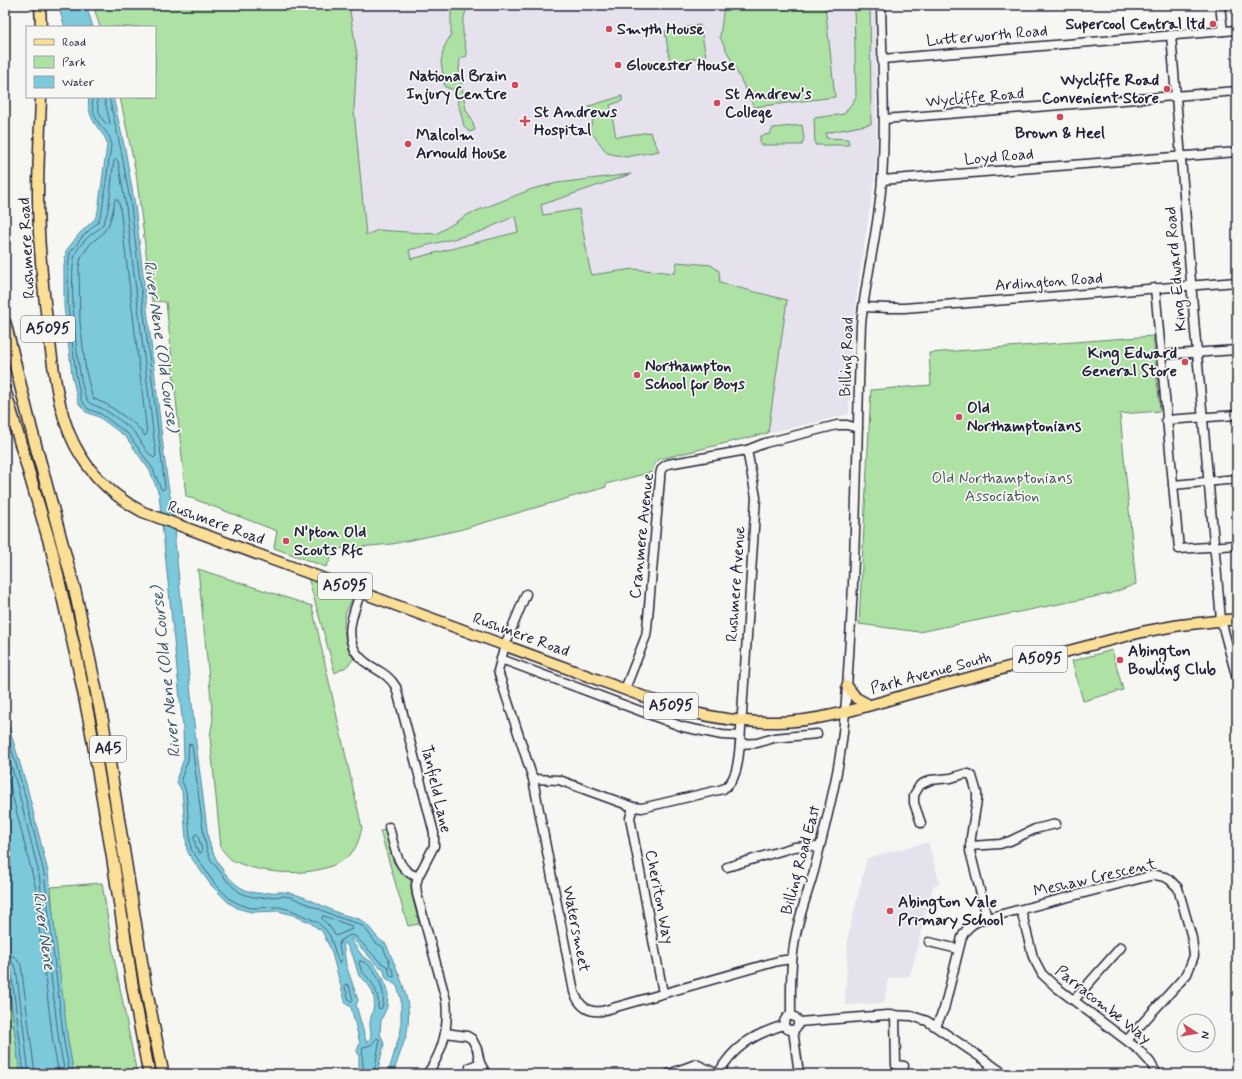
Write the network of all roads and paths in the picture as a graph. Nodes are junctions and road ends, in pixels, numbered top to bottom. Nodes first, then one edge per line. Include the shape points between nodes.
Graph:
1 (40, 5) edge
2 (881, 5) edge
3 (1220, 5) edge
4 (41, 26) edge
5 (1237, 30) edge
6 (1223, 31) junction
7 (1171, 35) junction
8 (882, 59) junction
9 (1237, 91) edge
10 (1176, 96) junction
11 (41, 98) edge
12 (884, 119) junction
13 (1237, 152) edge
14 (1181, 156) junction
15 (882, 180) junction
16 (1237, 282) edge
17 (1191, 285) junction
18 (1155, 288) junction
19 (863, 307) junction
20 (5, 323) edge
21 (5, 346) edge
22 (1237, 350) edge
23 (1197, 353) junction
24 (1160, 355) junction
25 (5, 391) edge
26 (5, 400) edge
27 (12, 414) junction
28 (1237, 414) edge
29 (1202, 417) junction
30 (1166, 420) junction
31 (31, 428) junction
32 (858, 428) junction
33 (747, 450) junction
34 (1237, 479) edge
35 (1208, 482) junction
36 (1173, 485) junction
37 (1237, 544) edge
38 (1214, 547) junction
39 (361, 592) junction
40 (526, 594) dead end
41 (1237, 619) edge
42 (1221, 620) junction
43 (506, 645) junction
44 (501, 659) junction
45 (1237, 679) edge
46 (847, 686) junction
47 (625, 689) junction
48 (869, 705) junction
49 (844, 711) junction
50 (741, 722) junction
51 (817, 734) dead end
52 (740, 740) junction
53 (533, 779) junction
54 (633, 807) junction
55 (921, 823) dead end
56 (1056, 824) dead end
57 (389, 827) dead end
58 (970, 846) junction
59 (819, 848) junction
60 (727, 867) dead end
61 (418, 877) junction
62 (1021, 910) junction
63 (987, 918) junction
64 (929, 942) dead end
65 (1120, 947) dead end
66 (958, 949) junction
67 (792, 959) junction
68 (663, 993) junction
69 (1074, 1000) junction
70 (895, 1015) junction
71 (791, 1016) junction
72 (799, 1022) junction
73 (784, 1025) junction
74 (936, 1026) junction
75 (793, 1030) junction
76 (446, 1033) junction
77 (1127, 1040) junction
78 (480, 1063) junction
79 (897, 1065) dead end
80 (992, 1065) junction
81 (470, 1067) dead end
82 (485, 1072) dead end
83 (149, 1074) edge
84 (163, 1074) edge
85 (427, 1074) edge
86 (669, 1074) edge
87 (718, 1074) edge
88 (799, 1074) edge
89 (986, 1074) edge
90 (1004, 1074) edge
91 (1157, 1074) edge

1 - 4 main road
2 - 8 street, Billing Road
3 - 6 street
5 - 6 street, Lutterworth Road
6 - 7 street, Lutterworth Road
7 - 8 street, Lutterworth Road
7 - 10 street, King Edward Road
8 - 12 street, Billing Road
9 - 10 street, Wycliffe Road
10 - 12 street, Wycliffe Road
10 - 14 street, King Edward Road
11 - 39 main road, Rushmere Road / A5095 via 38,198 43,292 64,418 80,456 112,492 134,507
12 - 15 street, Billing Road
13 - 14 street, Loyd Road
14 - 15 street, Loyd Road
14 - 17 street, King Edward Road
15 - 19 street, Billing Road
16 - 17 street, Ardington Road
17 - 18 street, Ardington Road
17 - 23 street, King Edward Road
18 - 19 street, Ardington Road via 904,308
18 - 24 street
19 - 32 street, Billing Road
20 - 31 highway
21 - 31 highway, A45
22 - 23 street
23 - 24 street
23 - 29 street, King Edward Road
24 - 30 street
25 - 27 highway, A45
26 - 27 highway
27 - 83 highway, A45 via 52,551 77,660
28 - 29 street
29 - 30 street
29 - 35 street, King Edward Road
30 - 36 street
31 - 84 highway, A45 via 75,591 104,724 145,983
32 - 33 street, Cranmere Avenue via 837,425 765,442
32 - 46 street, Billing Road via 855,547
33 - 47 street, Cranmere Avenue via 668,464 660,471 646,636
33 - 50 street, Rushmere Avenue via 756,497
34 - 35 street
35 - 36 street
35 - 38 street, King Edward Road
36 - 38 street via 1179,549
37 - 38 street
38 - 42 street, King Edward Road
39 - 43 main road, Rushmere Road / A5095
39 - 61 street, Tanfield Lane via 350,623 353,646 360,658 391,678 396,687 434,833 434,846
40 - 43 street, Watersmeet
41 - 42 main road, Park Avenue South / A5095
42 - 45 street, King Edward Road
42 - 48 main road, Park Avenue South / A5095 via 1142,632
43 - 44 street, Watersmeet
43 - 47 main road, Rushmere Road / A5095
44 - 52 street, Rushmere Road via 683,727
44 - 53 street, Watersmeet via 498,667 499,676
46 - 48 main road via 856,698
46 - 49 street, Billing Road
47 - 50 main road, Rushmere Road / A5095 via 685,711
48 - 49 main road, Park Avenue South / A5095
49 - 50 main road, Rushmere Road / A5095 via 792,721
49 - 59 street, Billing Road East via 840,754
50 - 52 street, Rushmere Avenue
51 - 52 street, Rushmere Road via 774,738 757,743
52 - 54 street, Rushmere Avenue via 734,780 729,786 648,807
53 - 54 street via 559,780
53 - 68 street, Watersmeet via 576,999 587,1010 595,1012
54 - 68 street, Cheriton Way via 630,818
55 - 58 street via 914,803 914,796 920,785 930,780 969,774 975,784 977,800
56 - 58 street via 1035,829 1000,844
57 - 61 street via 396,839 403,867
58 - 63 street
59 - 60 street via 794,847
59 - 67 street, Billing Road East via 796,931
61 - 76 street, Tanfield Lane via 417,894 446,1000
62 - 63 street, Meshaw Crescent
62 - 69 street, Parracombe Way via 1033,957 1039,970 1052,984
62 - 77 street, Meshaw Crescent via 1155,875 1165,877 1175,884 1192,938 1194,956 1182,980
63 - 66 street, Meshaw Crescent via 973,923 966,929
64 - 66 street
65 - 69 street
66 - 74 street, Meshaw Crescent via 944,1009
67 - 68 street, Watersmeet
67 - 71 street, Billing Road East
69 - 77 street, Parracombe Way
70 - 72 street
70 - 74 street via 921,1018
70 - 79 street
71 - 72 street
71 - 73 street via 787,1017
72 - 75 street
73 - 75 street
73 - 87 street via 740,1046 726,1060
74 - 80 street
75 - 88 street
76 - 78 street via 472,1038
76 - 85 street, Tanfield Lane via 435,1063
77 - 91 street, Parracombe Way via 1145,1055
78 - 81 street
78 - 82 street
80 - 89 street
80 - 90 street
86 - 87 street via 696,1064

